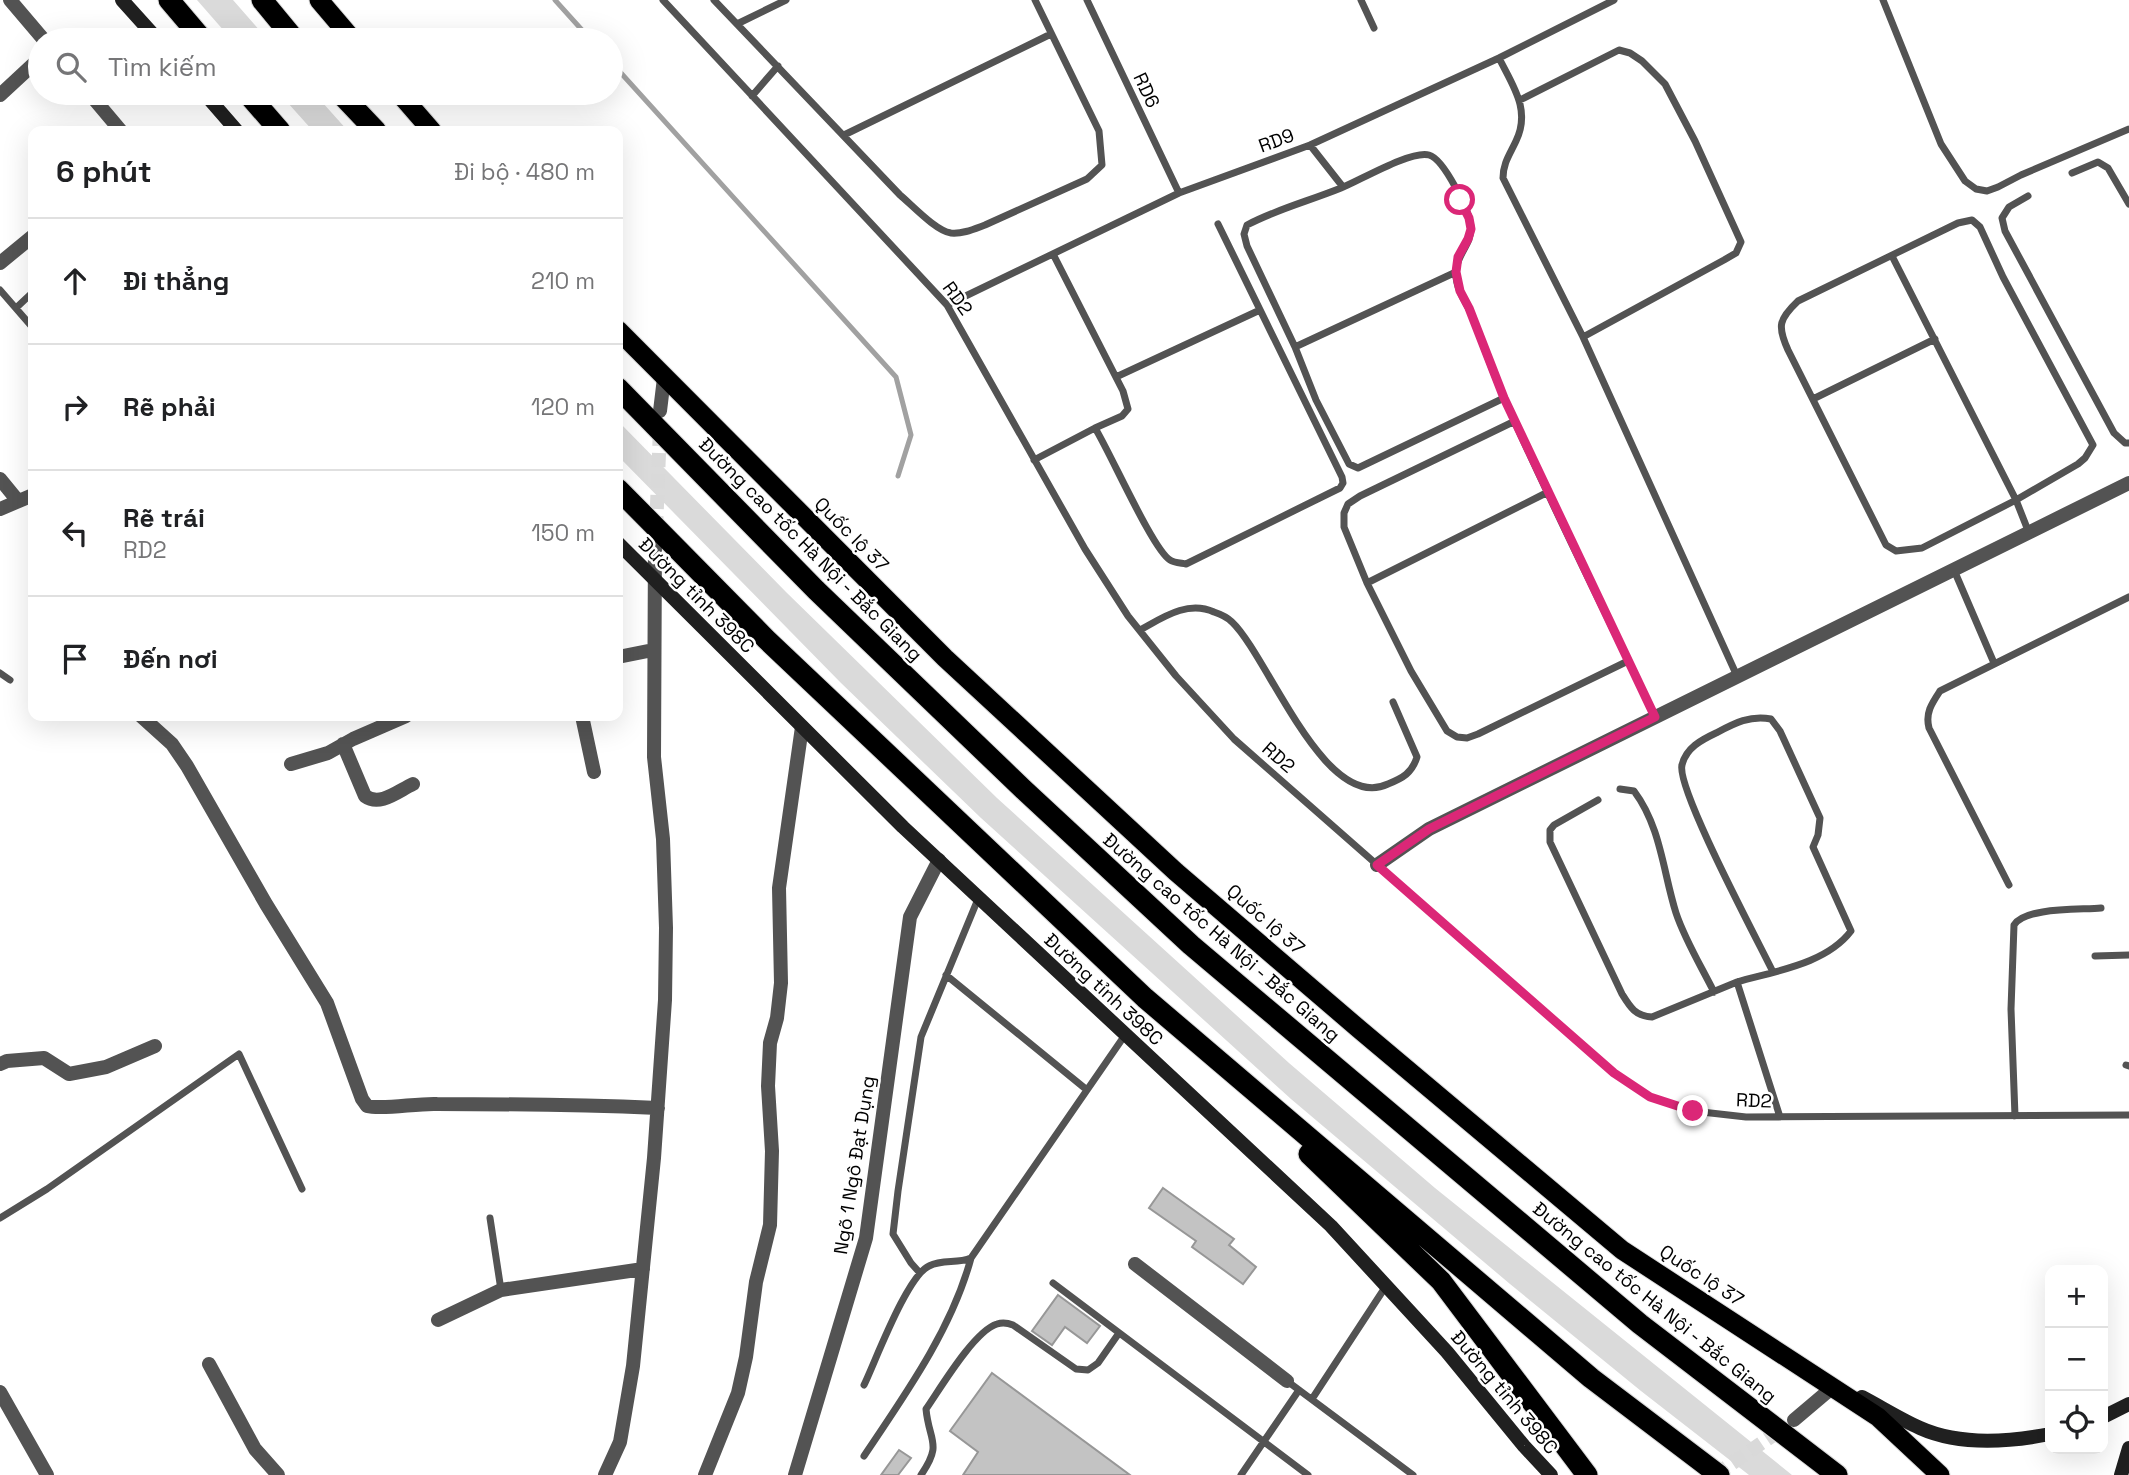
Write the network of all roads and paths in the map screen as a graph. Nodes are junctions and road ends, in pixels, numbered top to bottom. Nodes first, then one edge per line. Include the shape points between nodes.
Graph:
1 (10, 0) edge
2 (122, 0) edge
3 (169, 0) edge
4 (262, 0) edge
5 (318, 0) edge
6 (663, 0) edge
7 (714, 0) edge
8 (786, 0) edge
9 (1035, 0) edge
10 (1087, 0) edge
11 (1361, 0) edge
12 (1614, 0) edge
13 (1883, 0) edge
14 (737, 24) junction
15 (34, 28) edge
16 (147, 28) edge
17 (193, 28) edge
18 (285, 28) edge
19 (342, 28) edge
20 (1374, 28) dead end
21 (1051, 34) junction
22 (1499, 58) junction
23 (778, 66) junction
24 (28, 69) edge
25 (0, 95) edge
26 (752, 96) junction
27 (1520, 100) junction
28 (99, 105) edge
29 (214, 105) edge
30 (257, 105) edge
31 (351, 105) edge
32 (409, 105) edge
33 (117, 126) edge
34 (233, 126) edge
35 (276, 126) edge
36 (371, 126) edge
37 (428, 126) edge
38 (2129, 129) edge
39 (844, 135) junction
40 (1310, 145) junction
41 (2072, 173) dead end
42 (1343, 187) junction
43 (1179, 193) junction
44 (2028, 196) dead end
45 (2129, 204) edge
46 (1218, 224) dead end
47 (28, 240) edge
48 (1053, 254) junction
49 (1892, 256) junction
50 (0, 263) edge
51 (1456, 272) junction
52 (0, 290) edge
53 (28, 297) edge
54 (947, 305) junction
55 (16, 308) junction
56 (1260, 310) junction
57 (28, 322) edge
58 (623, 335) edge
59 (1583, 337) junction
60 (1935, 339) junction
61 (1295, 347) junction
62 (1116, 377) junction
63 (664, 378) junction
64 (623, 393) edge
65 (1504, 398) junction
66 (1813, 399) junction
67 (660, 411) tunnel mouth
68 (1515, 421) junction
69 (1095, 428) junction
70 (2129, 443) edge
71 (1034, 460) junction
72 (0, 479) edge
73 (2129, 483) edge
74 (1548, 492) junction
75 (623, 494) edge
76 (28, 497) edge
77 (18, 500) junction
78 (2015, 500) junction
79 (0, 509) edge
80 (2029, 533) junction
81 (655, 542) tunnel mouth
82 (623, 548) edge
83 (1954, 569) junction
84 (653, 580) junction
85 (1367, 583) junction
86 (2129, 597) edge
87 (1140, 630) junction
88 (653, 650) junction
89 (623, 656) edge
90 (1628, 661) junction
91 (1994, 663) junction
92 (0, 673) edge
93 (1737, 677) junction
94 (10, 680) dead end
95 (1393, 702) dead end
96 (1655, 717) junction
97 (147, 721) edge
98 (383, 721) edge
99 (583, 721) edge
100 (802, 727) junction
101 (343, 744) junction
102 (291, 764) dead end
103 (594, 772) dead end
104 (413, 784) dead end
105 (1619, 789) dead end
106 (1598, 800) dead end
107 (939, 860) junction
108 (1377, 865) junction
109 (2009, 885) dead end
110 (978, 898) junction
111 (2101, 908) dead end
112 (2129, 955) edge
113 (2095, 956) dead end
114 (1773, 972) junction
115 (946, 975) junction
116 (1737, 982) junction
117 (1714, 992) junction
118 (1145, 998) junction
119 (1125, 1035) junction
120 (155, 1046) dead end
121 (0, 1064) edge
122 (1087, 1090) junction
123 (658, 1108) junction
124 (2129, 1115) edge
125 (2015, 1116) junction
126 (1780, 1117) junction
127 (302, 1189) dead end
128 (0, 1218) edge
129 (490, 1218) dead end
130 (971, 1258) junction
131 (1135, 1264) dead end
132 (643, 1269) junction
133 (920, 1273) junction
134 (1053, 1283) dead end
135 (1386, 1286) junction
136 (501, 1290) junction
137 (438, 1320) dead end
138 (1740, 1327) junction
139 (1119, 1333) junction
140 (209, 1364) dead end
141 (864, 1385) dead end
142 (1293, 1385) junction
143 (1833, 1387) junction
144 (0, 1392) edge
145 (1312, 1399) junction
146 (2129, 1404) edge
147 (2108, 1414) edge
148 (1794, 1420) tunnel mouth
149 (2045, 1435) edge
150 (1264, 1444) junction
151 (2129, 1448) edge
152 (864, 1456) dead end
153 (47, 1475) edge
154 (278, 1475) edge
155 (606, 1475) edge
156 (705, 1475) edge
157 (795, 1475) edge
158 (921, 1475) edge
159 (1241, 1475) edge
160 (1308, 1475) edge
161 (1413, 1475) edge
162 (1551, 1475) edge
163 (1587, 1475) edge
164 (1719, 1475) edge
165 (1837, 1475) edge
166 (1940, 1475) edge
167 (2121, 1475) edge

1 - 15 street
2 - 16 main road
3 - 17 highway
4 - 18 highway
5 - 19 highway
6 - 26 lane, RD2
7 - 14 lane
8 - 14 lane
9 - 21 lane
10 - 43 lane, RD6
11 - 20 lane
12 - 22 lane, RD9
13 - 38 lane via 1941,144 1965,181 1976,189 1998,187
14 - 23 lane
21 - 39 lane
21 - 39 lane via 1099,131 1102,165 1087,179 970,231 949,233 900,195
22 - 27 lane
22 - 40 lane, RD9
23 - 26 lane
23 - 39 lane
24 - 25 street
26 - 54 lane, RD2
27 - 59 lane via 1524,124 1503,166 1503,178
27 - 59 lane via 1619,50 1630,53 1665,84 1741,242 1736,253
28 - 33 street
29 - 34 main road
30 - 35 highway
31 - 36 highway
32 - 37 highway
40 - 42 lane
40 - 43 lane, RD9
41 - 45 lane via 2098,162 2108,168
42 - 51 lane via 1418,155 1429,155 1441,163 1471,229
42 - 61 lane via 1257,220 1247,225 1244,234
43 - 48 lane, RD9
44 - 70 lane via 2009,207 2002,218 2005,231 2114,433
46 - 56 lane
47 - 50 street
48 - 54 lane, RD9
48 - 62 lane
49 - 60 lane
49 - 66 lane via 1798,301 1785,313 1780,332
49 - 78 lane via 1972,220 1980,227 2075,411 2092,445 2085,458
51 - 61 lane
51 - 65 lane
52 - 55 lane
53 - 55 lane
54 - 71 lane, RD2
55 - 57 lane
56 - 62 lane
56 - 69 lane via 1343,479 1337,491 1186,564 1169,560
58 - 63 highway, Quốc lộ 37
59 - 93 lane
60 - 66 lane
60 - 78 lane
61 - 65 lane via 1339,447 1349,464 1358,468
62 - 69 lane via 1128,409
63 - 67 street
63 - 138 highway, Quốc lộ 37 via 945,658 1176,872 1622,1250
64 - 165 highway, Đường cao tốc Hà Nội - Bắc Giang via 816,590 1191,945 1640,1324
65 - 68 lane
66 - 78 lane via 1886,545 1896,551 1922,548
68 - 74 lane
68 - 85 lane via 1348,504 1344,527
69 - 71 lane
71 - 87 lane, RD2 via 1084,549
72 - 77 street
73 - 80 street
74 - 85 lane
74 - 90 lane
75 - 118 highway via 766,639
76 - 77 street
77 - 79 street
78 - 80 lane
80 - 83 street
81 - 84 street
82 - 84 main road, Đường tỉnh 398C
83 - 91 lane
83 - 93 street
84 - 88 street
84 - 100 main road, Đường tỉnh 398C
85 - 90 lane via 1411,671 1447,731 1457,737 1478,734
86 - 91 lane
87 - 95 lane via 1175,611 1196,608 1231,621 1258,655 1323,759 1345,779 1367,788 1383,787 1406,776 1417,757
87 - 108 lane, RD2 via 1234,739
88 - 89 street
88 - 123 street via 654,757 666,928
90 - 96 lane
91 - 109 lane via 1940,691 1927,717
92 - 94 lane
93 - 96 street
96 - 108 street via 1429,829
97 - 123 street via 172,744 187,766 327,1003 367,1106
98 - 101 street
99 - 103 street
100 - 107 main road, Đường tỉnh 398C
100 - 156 street via 779,888 781,982 768,1086 770,1225 738,1393
101 - 102 street
101 - 104 street via 365,796 372,801
105 - 117 lane via 1634,791 1648,815 1677,916
106 - 117 lane via 1554,825 1550,842 1622,994 1632,1010 1651,1017
107 - 110 main road, Đường tỉnh 398C
107 - 157 street, Ngõ 1 Ngô Đạt Dụng via 910,917 866,1238
108 - 126 lane, RD2 via 1614,1073 1650,1097 1693,1111
110 - 115 lane
110 - 119 main road, Đường tỉnh 398C
111 - 125 lane via 2036,913 2022,916 2014,925
112 - 113 lane
114 - 114 lane via 1707,837 1681,768 1694,746 1743,719 1760,717 1772,719 1780,731 1820,818 1813,847 1851,931 1831,951
114 - 116 lane
115 - 122 lane
115 - 133 lane via 921,1037 893,1234
116 - 117 lane
116 - 126 lane
118 - 163 highway via 1441,1281
118 - 164 highway via 1591,1378
119 - 122 lane
119 - 135 main road, Đường tỉnh 398C via 1331,1226
120 - 121 street via 106,1067 69,1074 44,1058
122 - 130 lane
123 - 132 street
124 - 125 lane, RD2
125 - 126 lane, RD2
127 - 128 lane via 239,1054
129 - 136 lane
130 - 133 lane via 960,1263 940,1262
130 - 152 lane via 965,1282 935,1341
131 - 142 street
132 - 136 street
132 - 155 street via 620,1442
133 - 141 lane
134 - 139 lane
135 - 145 lane
135 - 162 main road, Đường tỉnh 398C
136 - 137 street
138 - 143 highway, Quốc lộ 37
138 - 149 main road via 1922,1429 1966,1440
139 - 150 lane
139 - 158 lane via 1088,1370 1076,1369 1006,1322 987,1329 926,1409 933,1457
140 - 154 street via 255,1449
142 - 145 lane
142 - 150 lane
143 - 148 street
143 - 166 highway, Quốc lộ 37 via 1878,1417
144 - 153 street
145 - 161 lane
146 - 147 main road
150 - 159 lane
150 - 160 lane
151 - 167 main road

